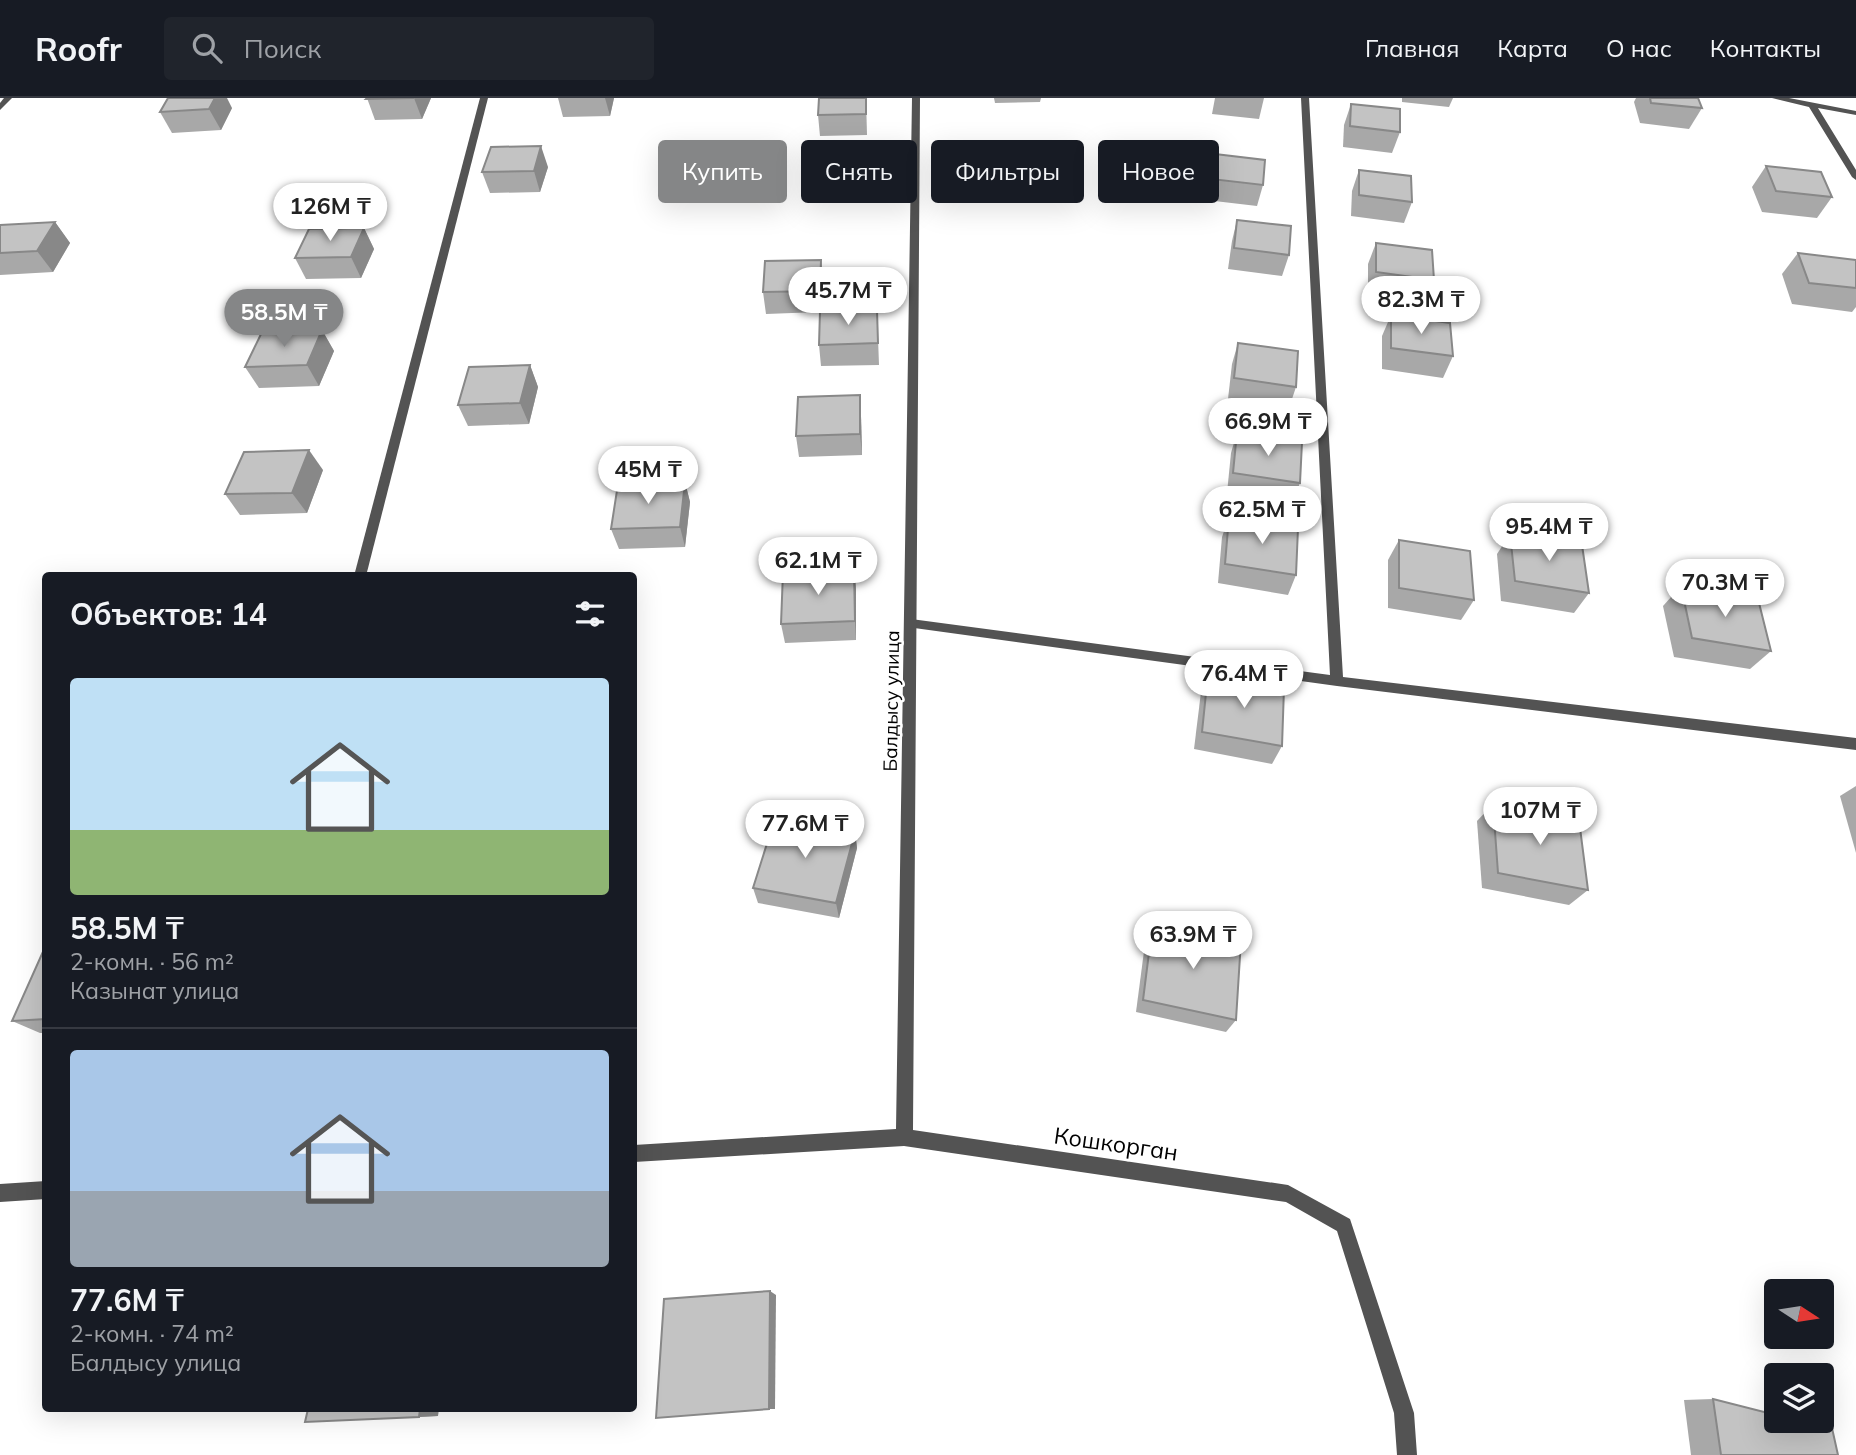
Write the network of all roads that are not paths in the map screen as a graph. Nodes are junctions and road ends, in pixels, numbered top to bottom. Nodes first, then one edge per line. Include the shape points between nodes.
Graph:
1 (8, 98) edge
2 (484, 98) edge
3 (916, 98) edge
4 (1306, 98) edge
5 (1776, 98) edge
6 (1813, 107) junction
7 (0, 108) edge
8 (1856, 113) edge
9 (1856, 177) edge
10 (361, 572) edge
11 (911, 624) junction
12 (1336, 681) junction
13 (1856, 744) edge
14 (904, 1137) junction
15 (637, 1154) edge
16 (42, 1191) edge
17 (0, 1193) edge
18 (1408, 1455) edge

1 - 7 street
2 - 10 street
3 - 11 street, Балдысу улица
4 - 12 street
5 - 6 street
6 - 8 street
6 - 9 street
11 - 12 street
11 - 14 street, Балдысу улица
12 - 13 street
14 - 15 street, Кошкорган
14 - 18 street, Кошкорган via 1288,1194 1344,1225 1404,1413
16 - 17 street

